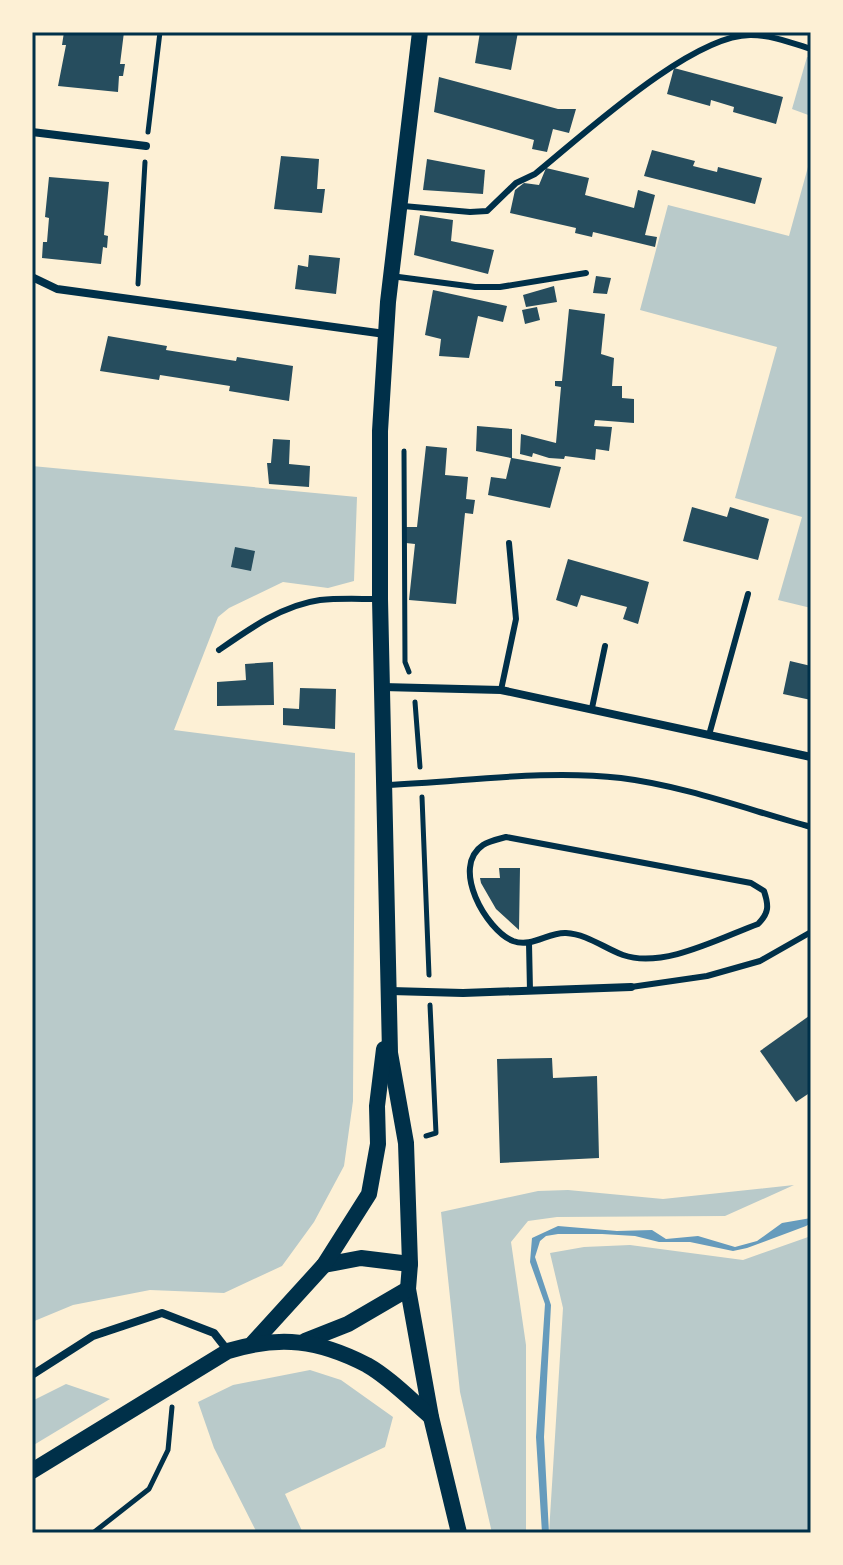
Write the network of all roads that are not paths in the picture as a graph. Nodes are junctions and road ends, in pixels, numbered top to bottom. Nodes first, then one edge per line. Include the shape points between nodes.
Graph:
1 (420, 32) edge
2 (811, 49) edge
3 (32, 132) edge
4 (146, 146) road end
5 (400, 205) junction
6 (586, 273) dead end
7 (391, 276) junction
8 (32, 277) edge
9 (385, 334) junction
10 (509, 543) dead end
11 (748, 594) dead end
12 (380, 599) junction
13 (605, 646) dead end
14 (219, 650) dead end
15 (382, 687) junction
16 (501, 690) junction
17 (592, 708) junction
18 (709, 735) junction
19 (811, 757) edge
20 (384, 785) junction
21 (811, 827) edge
22 (811, 932) edge
23 (529, 943) junction
24 (631, 987) joint
25 (391, 991) junction
26 (530, 991) junction
27 (410, 1264) junction
28 (324, 1265) junction
29 (408, 1289) junction
30 (305, 1341) junction
31 (253, 1343) junction
32 (228, 1351) junction
33 (32, 1375) edge
34 (431, 1417) junction
35 (32, 1471) edge
36 (459, 1533) edge

1 - 5 main road
2 - 5 lane via 749,35 720,41 671,64 487,211
3 - 4 street
5 - 7 main road
6 - 7 lane via 500,287
7 - 9 main road
8 - 9 street via 57,289
9 - 12 main road
10 - 16 lane via 516,619
11 - 18 lane
12 - 14 lane via 304,604
12 - 15 main road
13 - 17 lane
15 - 16 street
15 - 20 main road
16 - 17 street
17 - 18 street
18 - 19 street
20 - 21 lane via 619,778
20 - 25 main road
22 - 24 lane via 760,961 707,976
23 - 23 lane via 563,932 641,958 679,954 758,924 767,915 768,904 764,891 751,883 506,837 482,845 472,859 472,892 496,928 513,941
23 - 26 lane
24 - 26 street
25 - 26 street
25 - 27 main road via 390,1053 406,1143
25 - 28 main road via 369,1194
27 - 28 main road via 361,1258
27 - 29 main road
28 - 31 main road
29 - 30 main road via 348,1324
29 - 34 main road
30 - 31 main road
30 - 34 main road via 369,1366
31 - 32 main road
32 - 33 street via 214,1333 162,1313 93,1336
32 - 35 main road
34 - 36 main road

